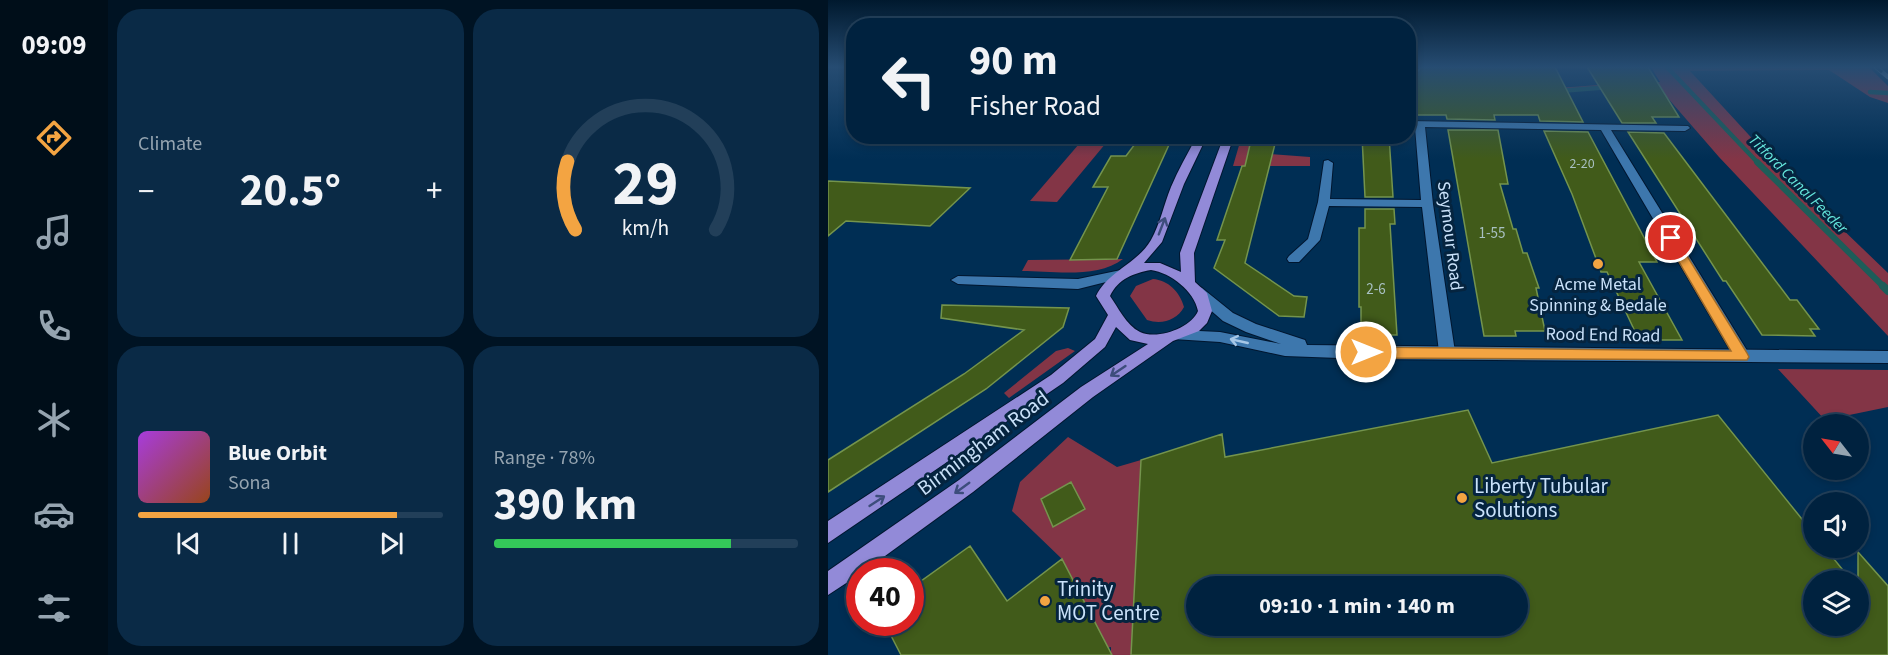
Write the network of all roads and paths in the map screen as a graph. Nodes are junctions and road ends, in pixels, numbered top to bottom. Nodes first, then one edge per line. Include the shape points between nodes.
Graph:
1 (1416, 124) edge
2 (1605, 128) junction
3 (1685, 128) dead end
4 (1416, 136) edge
5 (1198, 144) edge
6 (1226, 144) edge
7 (1328, 163) dead end
8 (1324, 202) junction
9 (1427, 204) junction
10 (1294, 259) dead end
11 (1124, 273) junction
12 (958, 280) dead end
13 (1078, 284) junction
14 (1193, 288) junction
15 (1105, 298) junction
16 (1116, 314) junction
17 (1172, 337) junction
18 (1317, 350) junction
19 (1447, 352) junction
20 (1742, 357) junction
21 (1888, 357) edge
22 (828, 533) edge
23 (828, 584) edge

1 - 2 street
2 - 3 street
2 - 20 street
4 - 9 street, Seymour Road
11 -> 5 main road via 1156,242
6 - 14 main road, Birmingham Road via 1187,254
7 - 8 street
8 - 9 street
8 - 10 street via 1314,240
9 - 19 street, Seymour Road
11 - 13 street
11 - 14 main road via 1151,266 1166,267
11 - 15 main road via 1107,287
12 - 13 street
13 - 15 street
14 - 17 main road, Birmingham Road via 1204,301 1205,310 1194,326
14 - 18 street, Rood End Road via 1228,317
15 - 16 main road
16 - 17 main road via 1134,335 1145,339
22 -> 16 main road, Birmingham Road via 1057,379 1100,343
18 -> 17 street, Rood End Road via 1286,350 1220,337
17 -> 23 main road, Birmingham Road via 1087,392 966,486
18 - 19 street, Rood End Road
19 - 20 street, Rood End Road
20 - 21 street, Rood End Road

